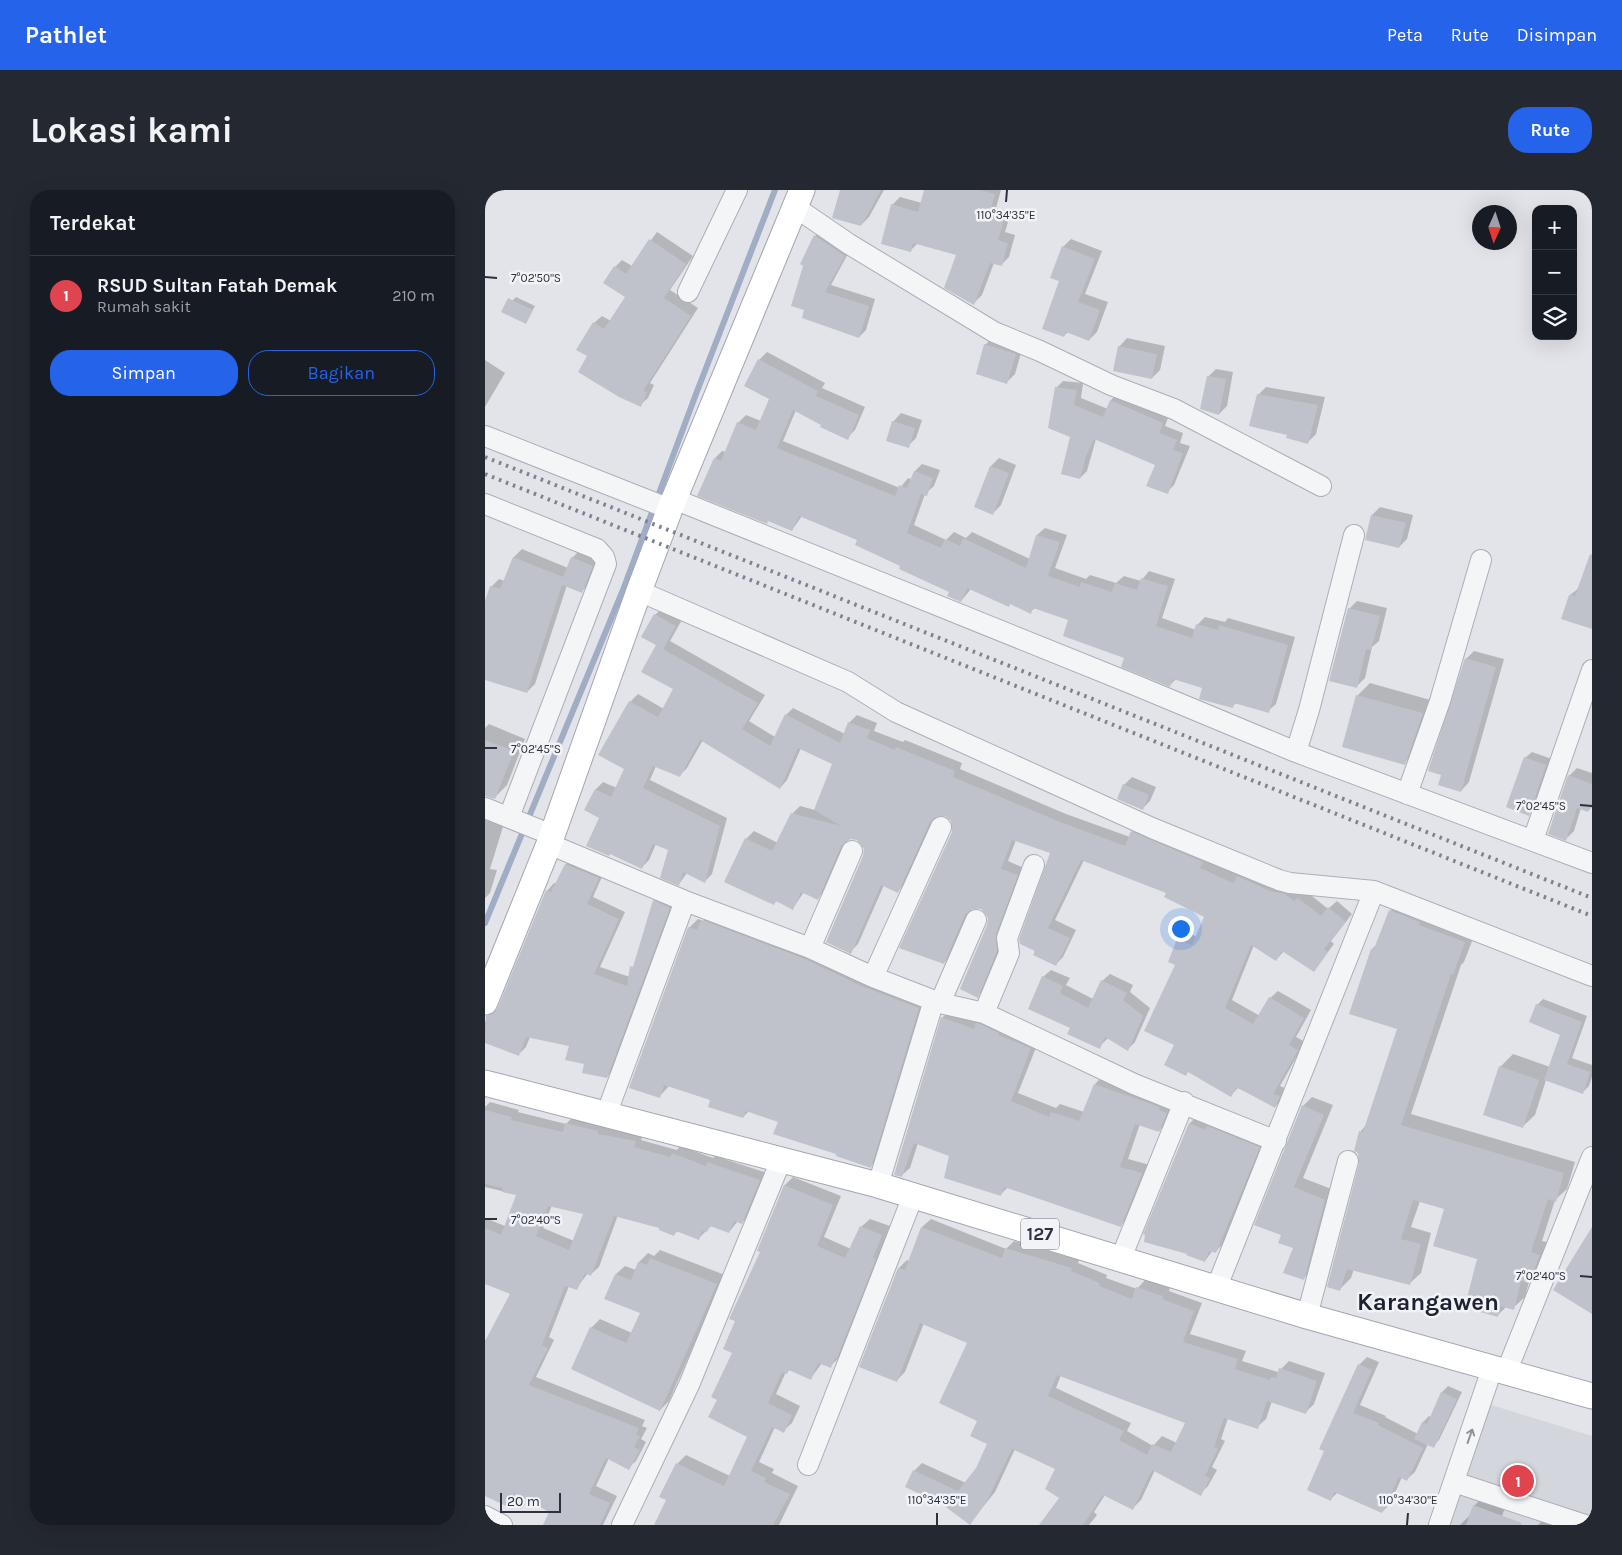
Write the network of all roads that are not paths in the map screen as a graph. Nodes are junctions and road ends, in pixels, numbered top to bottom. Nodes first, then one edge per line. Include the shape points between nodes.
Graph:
1 (737, 190) edge
2 (799, 198) edge
3 (688, 292) dead end
4 (485, 436) edge
5 (1321, 486) dead end
6 (485, 504) edge
7 (667, 504) junction
8 (1354, 535) dead end
9 (1481, 560) dead end
10 (639, 591) junction
11 (1592, 670) edge
12 (1296, 752) junction
13 (1407, 794) junction
14 (485, 808) edge
15 (941, 827) dead end
16 (533, 829) junction
17 (1533, 840) junction
18 (852, 850) dead end
19 (1592, 863) edge
20 (1034, 866) dead end
21 (1374, 892) junction
22 (685, 901) junction
23 (976, 920) dead end
24 (810, 948) junction
25 (1592, 976) edge
26 (873, 977) junction
27 (937, 1001) junction
28 (485, 1002) edge
29 (984, 1013) junction
30 (485, 1083) edge
31 (1184, 1102) junction
32 (606, 1115) junction
33 (1276, 1141) junction
34 (1592, 1157) edge
35 (781, 1160) junction
36 (1348, 1161) dead end
37 (877, 1185) junction
38 (913, 1196) junction
39 (1121, 1258) junction
40 (1216, 1289) junction
41 (1307, 1316) junction
42 (1499, 1371) junction
43 (1592, 1396) edge
44 (808, 1465) dead end
45 (1454, 1482) junction
46 (485, 1516) edge
47 (502, 1525) edge
48 (622, 1525) edge
49 (1439, 1525) edge
50 (1585, 1525) edge

1 - 3 street
2 - 5 street via 849,244 994,332 1111,385 1174,409
2 - 7 main road
4 - 7 street via 638,496
6 - 16 street via 597,549 606,564
7 - 10 main road
7 - 12 street via 1135,685
8 - 12 street
9 - 13 street
10 - 16 main road
10 - 21 street via 840,678 896,712 1152,828 1290,883
11 - 17 street
12 - 13 street
13 - 17 street
14 - 16 street
15 - 26 street
16 - 22 street
16 - 28 main road
17 - 19 street
18 - 24 street
20 - 29 street via 1007,938 1009,953
21 - 25 street
21 - 33 street
22 - 24 street
22 - 32 street
23 - 27 street
24 - 26 street
26 - 27 street
27 - 29 street
27 - 37 street
29 - 31 street via 1134,1084
30 - 32 main road, 127
31 - 33 street
31 - 39 street
32 - 35 main road, 127
33 - 40 street
34 - 42 street
35 - 37 main road, 127
35 - 48 street via 689,1385
36 - 41 street
37 - 38 main road, 127
38 - 39 main road, 127
38 - 44 street
39 - 40 main road, 127
40 - 41 main road, 127
41 - 42 main road, 127
42 - 43 main road, 127
45 -> 42 street
45 - 49 street
45 - 50 street
46 - 47 street

